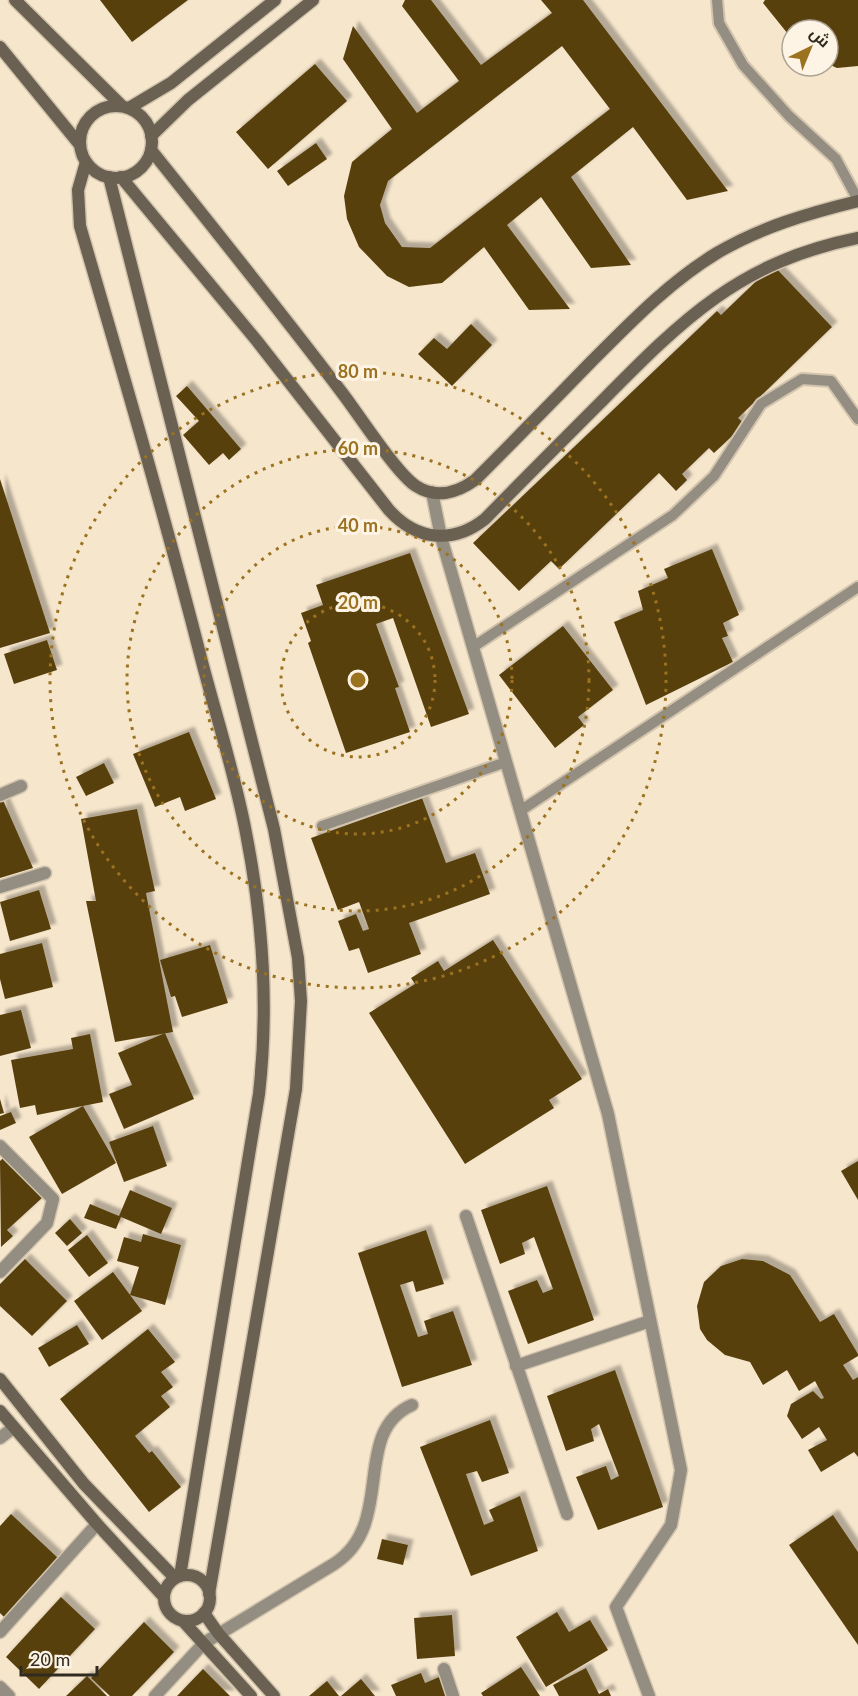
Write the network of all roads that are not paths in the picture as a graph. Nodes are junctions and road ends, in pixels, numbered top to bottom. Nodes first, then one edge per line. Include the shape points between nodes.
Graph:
1 (15, 0) edge
2 (275, 0) edge
3 (313, 0) edge
4 (717, 0) edge
5 (0, 47) edge
6 (126, 107) junction
7 (151, 136) junction
8 (80, 145) junction
9 (151, 150) junction
10 (86, 162) junction
11 (115, 177) junction
12 (858, 201) edge
13 (858, 238) edge
14 (858, 420) edge
15 (432, 492) junction
16 (441, 537) junction
17 (858, 587) edge
18 (473, 647) junction
19 (506, 762) junction
20 (21, 786) dead end
21 (0, 795) edge
22 (520, 811) junction
23 (322, 826) dead end
24 (45, 873) dead end
25 (0, 887) edge
26 (0, 1146) edge
27 (465, 1216) dead end
28 (0, 1272) edge
29 (650, 1321) junction
30 (516, 1366) junction
31 (0, 1379) edge
32 (412, 1405) dead end
33 (0, 1411) edge
34 (13, 1428) junction
35 (0, 1437) edge
36 (567, 1514) dead end
37 (97, 1524) junction
38 (177, 1577) junction
39 (209, 1594) junction
40 (164, 1597) junction
41 (204, 1613) junction
42 (183, 1621) junction
43 (0, 1632) edge
44 (218, 1634) junction
45 (204, 1643) junction
46 (444, 1669) dead end
47 (0, 1687) edge
48 (9, 1696) edge
49 (155, 1696) edge
50 (251, 1696) edge
51 (274, 1696) edge
52 (453, 1696) edge
53 (649, 1696) edge

1 - 6 street
2 - 6 street via 171,83
3 - 7 street via 188,100
4 - 12 lane via 719,23 743,65 789,116 836,159
5 - 8 street
6 - 7 street via 144,119
6 - 8 street via 101,109 91,115 84,123
7 - 9 street
8 - 10 street
9 - 11 street via 143,165
9 - 15 street via 408,480
10 - 11 street via 96,172
10 - 38 street via 78,190 80,226 166,519 246,832 265,992 259,1094
11 - 16 street via 257,341 389,510 412,530
11 - 39 street via 274,829 298,958 296,1089
12 - 15 street via 763,230 718,252 639,314 475,480 454,492
13 - 16 street via 784,259 742,279 702,305 666,336 485,519 465,532
14 - 18 lane via 831,381 802,379 761,404 714,476 673,515
15 - 16 street
16 - 18 street
17 - 22 lane
18 - 19 street
19 - 22 street
19 - 23 lane
20 - 21 street
22 - 29 street via 608,1114
24 - 25 street
26 - 28 street via 54,1199 47,1223
27 - 30 street
29 - 30 street
29 - 53 street via 681,1470 671,1525 616,1607
30 - 36 street
31 - 38 street via 84,1484
32 - 44 street via 393,1416 382,1435 366,1527 353,1549
33 - 34 street
34 - 35 street
34 - 37 street
37 - 40 street
37 - 43 street
38 - 39 street via 188,1575 202,1581
38 - 40 street
39 - 41 street
40 - 42 street via 166,1610
41 - 42 street
41 - 44 street
42 - 45 street
44 - 45 street
44 - 51 street
45 - 49 street
45 - 50 street
46 - 52 street
47 - 48 street

